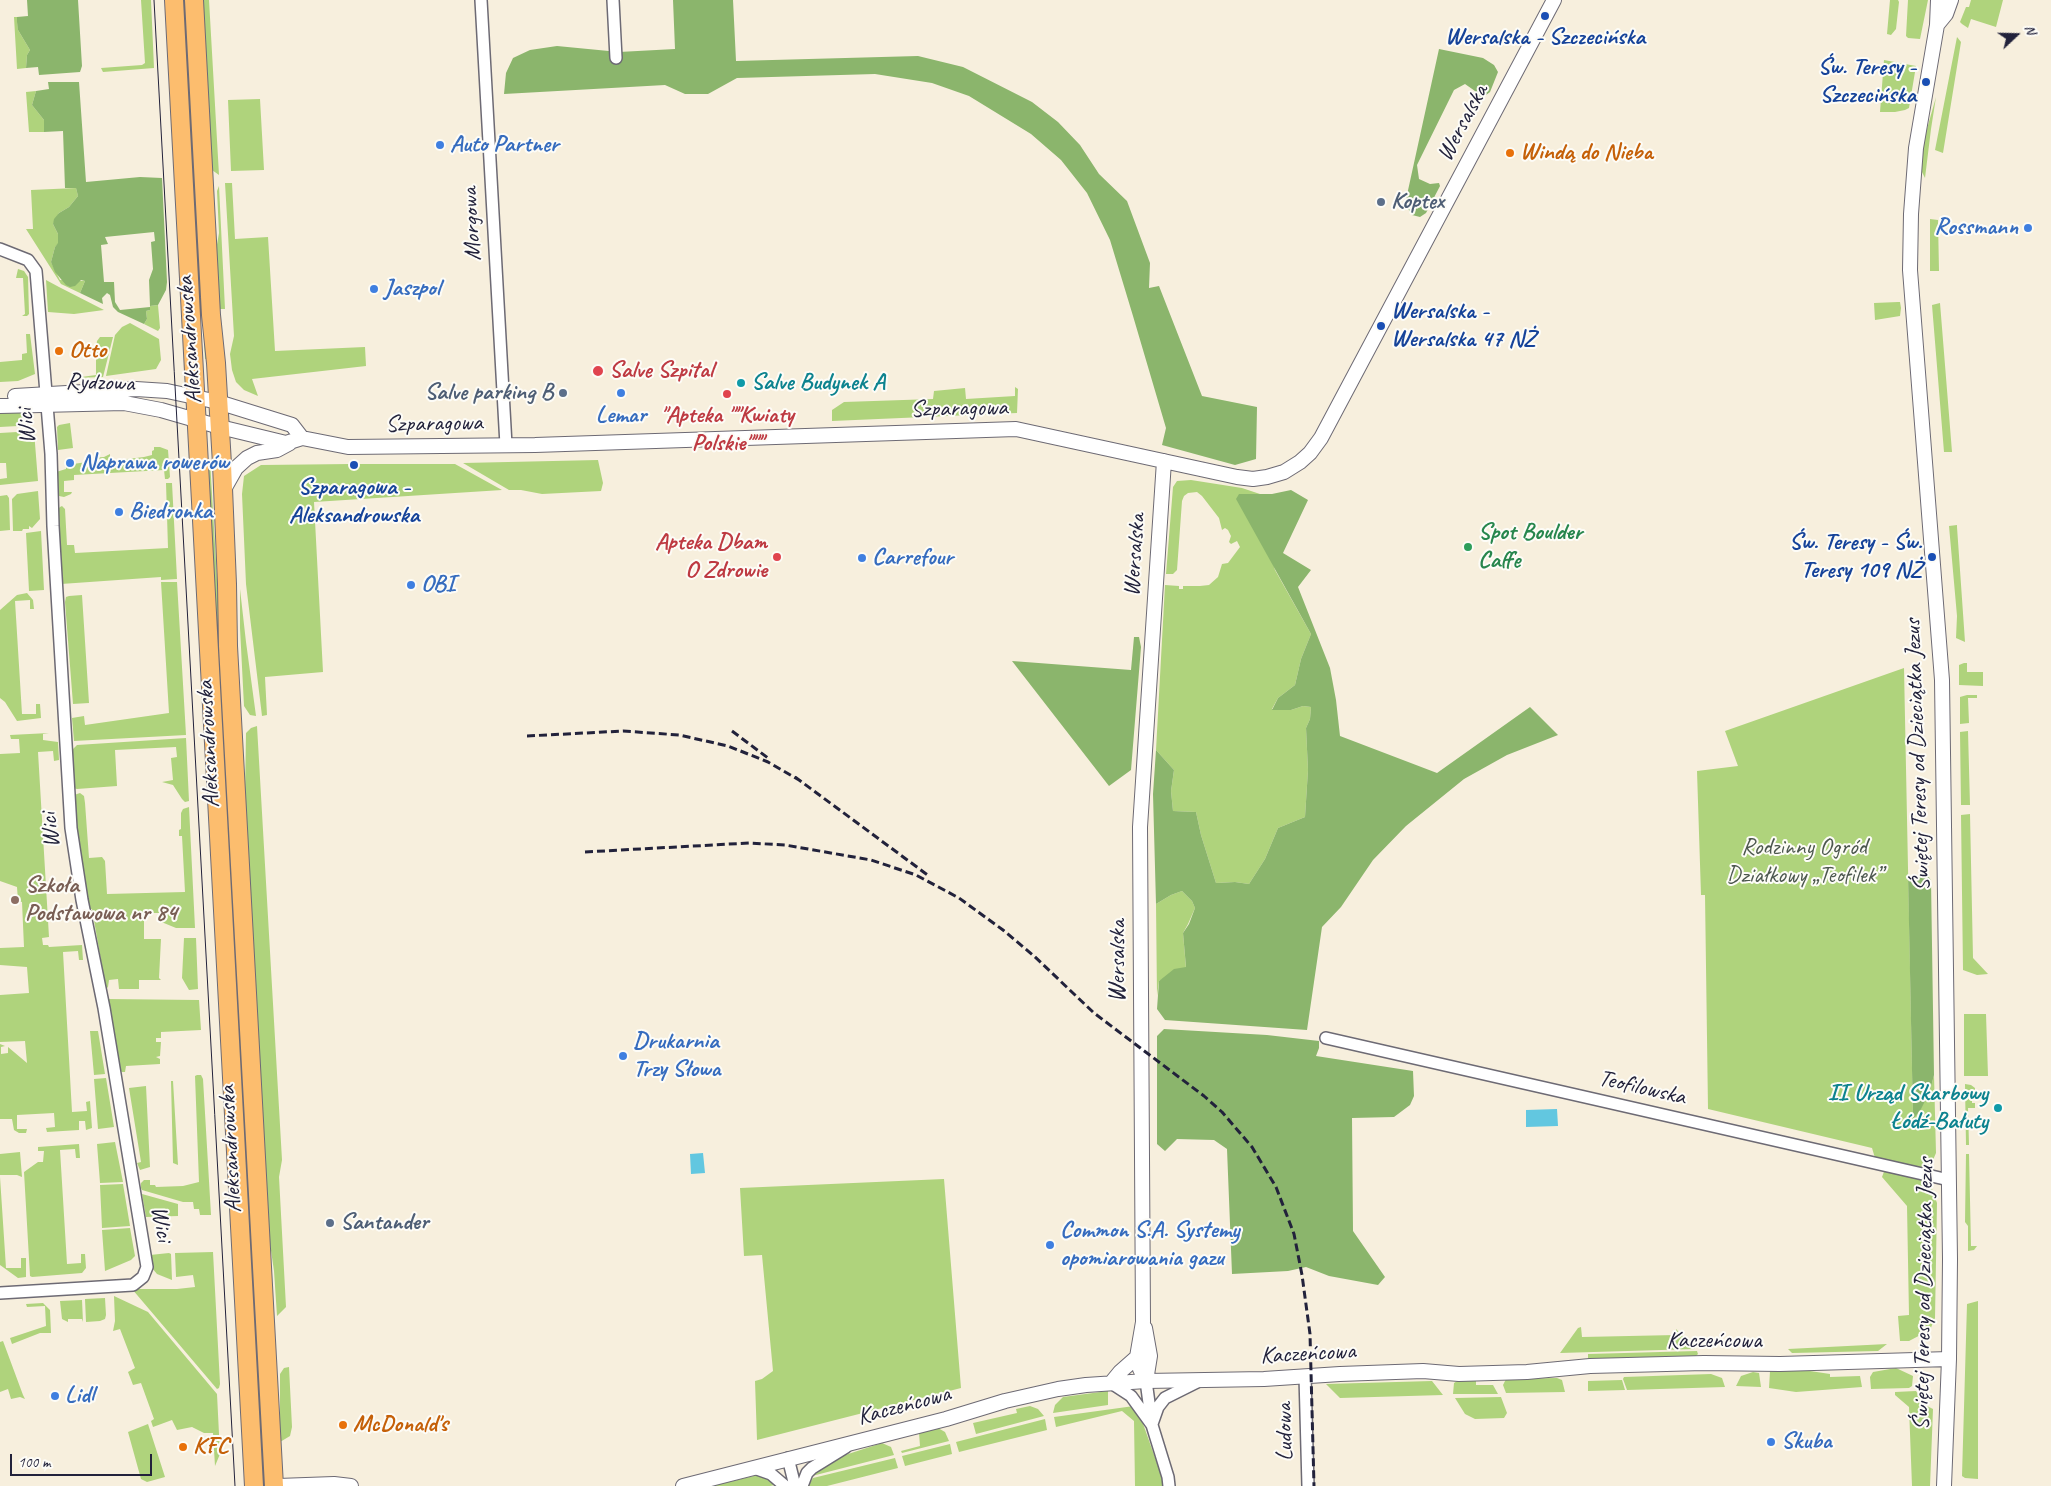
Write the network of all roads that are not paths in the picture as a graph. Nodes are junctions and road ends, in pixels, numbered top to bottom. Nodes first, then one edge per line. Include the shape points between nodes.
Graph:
1 (174, 0) edge
2 (194, 0) edge
3 (481, 0) edge
4 (614, 0) edge
5 (1554, 0) edge
6 (1938, 0) edge
7 (1952, 0) edge
8 (1937, 25) junction
9 (616, 58) dead end
10 (0, 249) edge
11 (195, 396) junction
12 (0, 397) edge
13 (46, 399) junction
14 (218, 402) junction
15 (0, 406) edge
16 (196, 420) junction
17 (220, 427) junction
18 (296, 441) junction
19 (506, 445) junction
20 (1164, 461) junction
21 (223, 492) junction
22 (1326, 1038) dead end
23 (1949, 1180) junction
24 (0, 1293) edge
25 (1143, 1322) junction
26 (1137, 1357) junction
27 (1949, 1359) junction
28 (1305, 1376) junction
29 (1146, 1381) junction
30 (1197, 1382) junction
31 (1111, 1383) junction
32 (1152, 1425) junction
33 (852, 1444) junction
34 (788, 1458) junction
35 (752, 1467) junction
36 (254, 1486) edge
37 (274, 1486) edge
38 (278, 1486) edge
39 (351, 1486) edge
40 (683, 1486) edge
41 (785, 1486) edge
42 (796, 1486) edge
43 (802, 1486) edge
44 (1169, 1486) edge
45 (1308, 1486) edge
46 (1944, 1486) edge

1 - 11 main road, Aleksandrowska
2 - 14 main road, Aleksandrowska
3 - 19 street, Morgowa
4 - 9 street
5 - 20 street, Wersalska via 1314,448 1292,468 1260,479
6 - 8 street, Świętej Teresy od Dzieciątka Jezus
7 - 8 street, Świętej Teresy od Dzieciątka Jezus
8 - 23 street, Świętej Teresy od Dzieciątka Jezus via 1916,148 1910,270 1942,680
10 - 13 street, Wici via 28,260 36,271
11 - 13 street, Rydzowa via 150,389
11 - 14 street, Rydzowa
11 - 16 main road, Aleksandrowska
12 - 13 street, Rydzowa
13 - 15 street, Rydzowa
13 - 16 street, Rydzowa via 124,403
13 - 24 street, Wici via 71,828 146,1267 143,1277 132,1285
14 - 17 main road, Aleksandrowska
14 - 18 street, Szparagowa via 292,425
16 - 17 street, Rydzowa
16 - 36 main road, Aleksandrowska
17 - 18 street, Szparagowa
17 - 21 main road, Aleksandrowska
18 - 19 street, Szparagowa via 348,447
18 - 21 street via 247,458 236,468
19 - 20 street, Szparagowa via 1012,429
20 - 25 street, Wersalska via 1140,820
21 - 37 main road, Aleksandrowska via 228,646
22 - 23 street, Teofilowska
23 - 27 street, Świętej Teresy od Dzieciątka Jezus
25 - 26 street, Wersalska
25 - 29 street, Wersalska via 1150,1356
26 - 29 street, Wersalska
26 - 31 street
27 - 28 street, Kaczeńcowa
27 - 46 street, Świętej Teresy od Dzieciątka Jezus
28 - 30 street, Kaczeńcowa
28 - 45 street, Ludowa
29 - 30 street, Kaczeńcowa
29 - 31 street, Kaczeńcowa
29 - 32 street, Wersalska
30 - 32 street via 1165,1398 1158,1406
31 - 32 street, Wersalska via 1135,1400 1142,1415
31 - 33 street, Kaczeńcowa via 1023,1396
32 - 44 street, Wersalska
33 - 34 street, Kaczeńcowa
33 - 43 street via 812,1468
34 - 35 street, Kaczeńcowa
34 - 42 street
35 - 40 street, Kaczeńcowa
35 - 41 street via 771,1474
38 - 39 street

